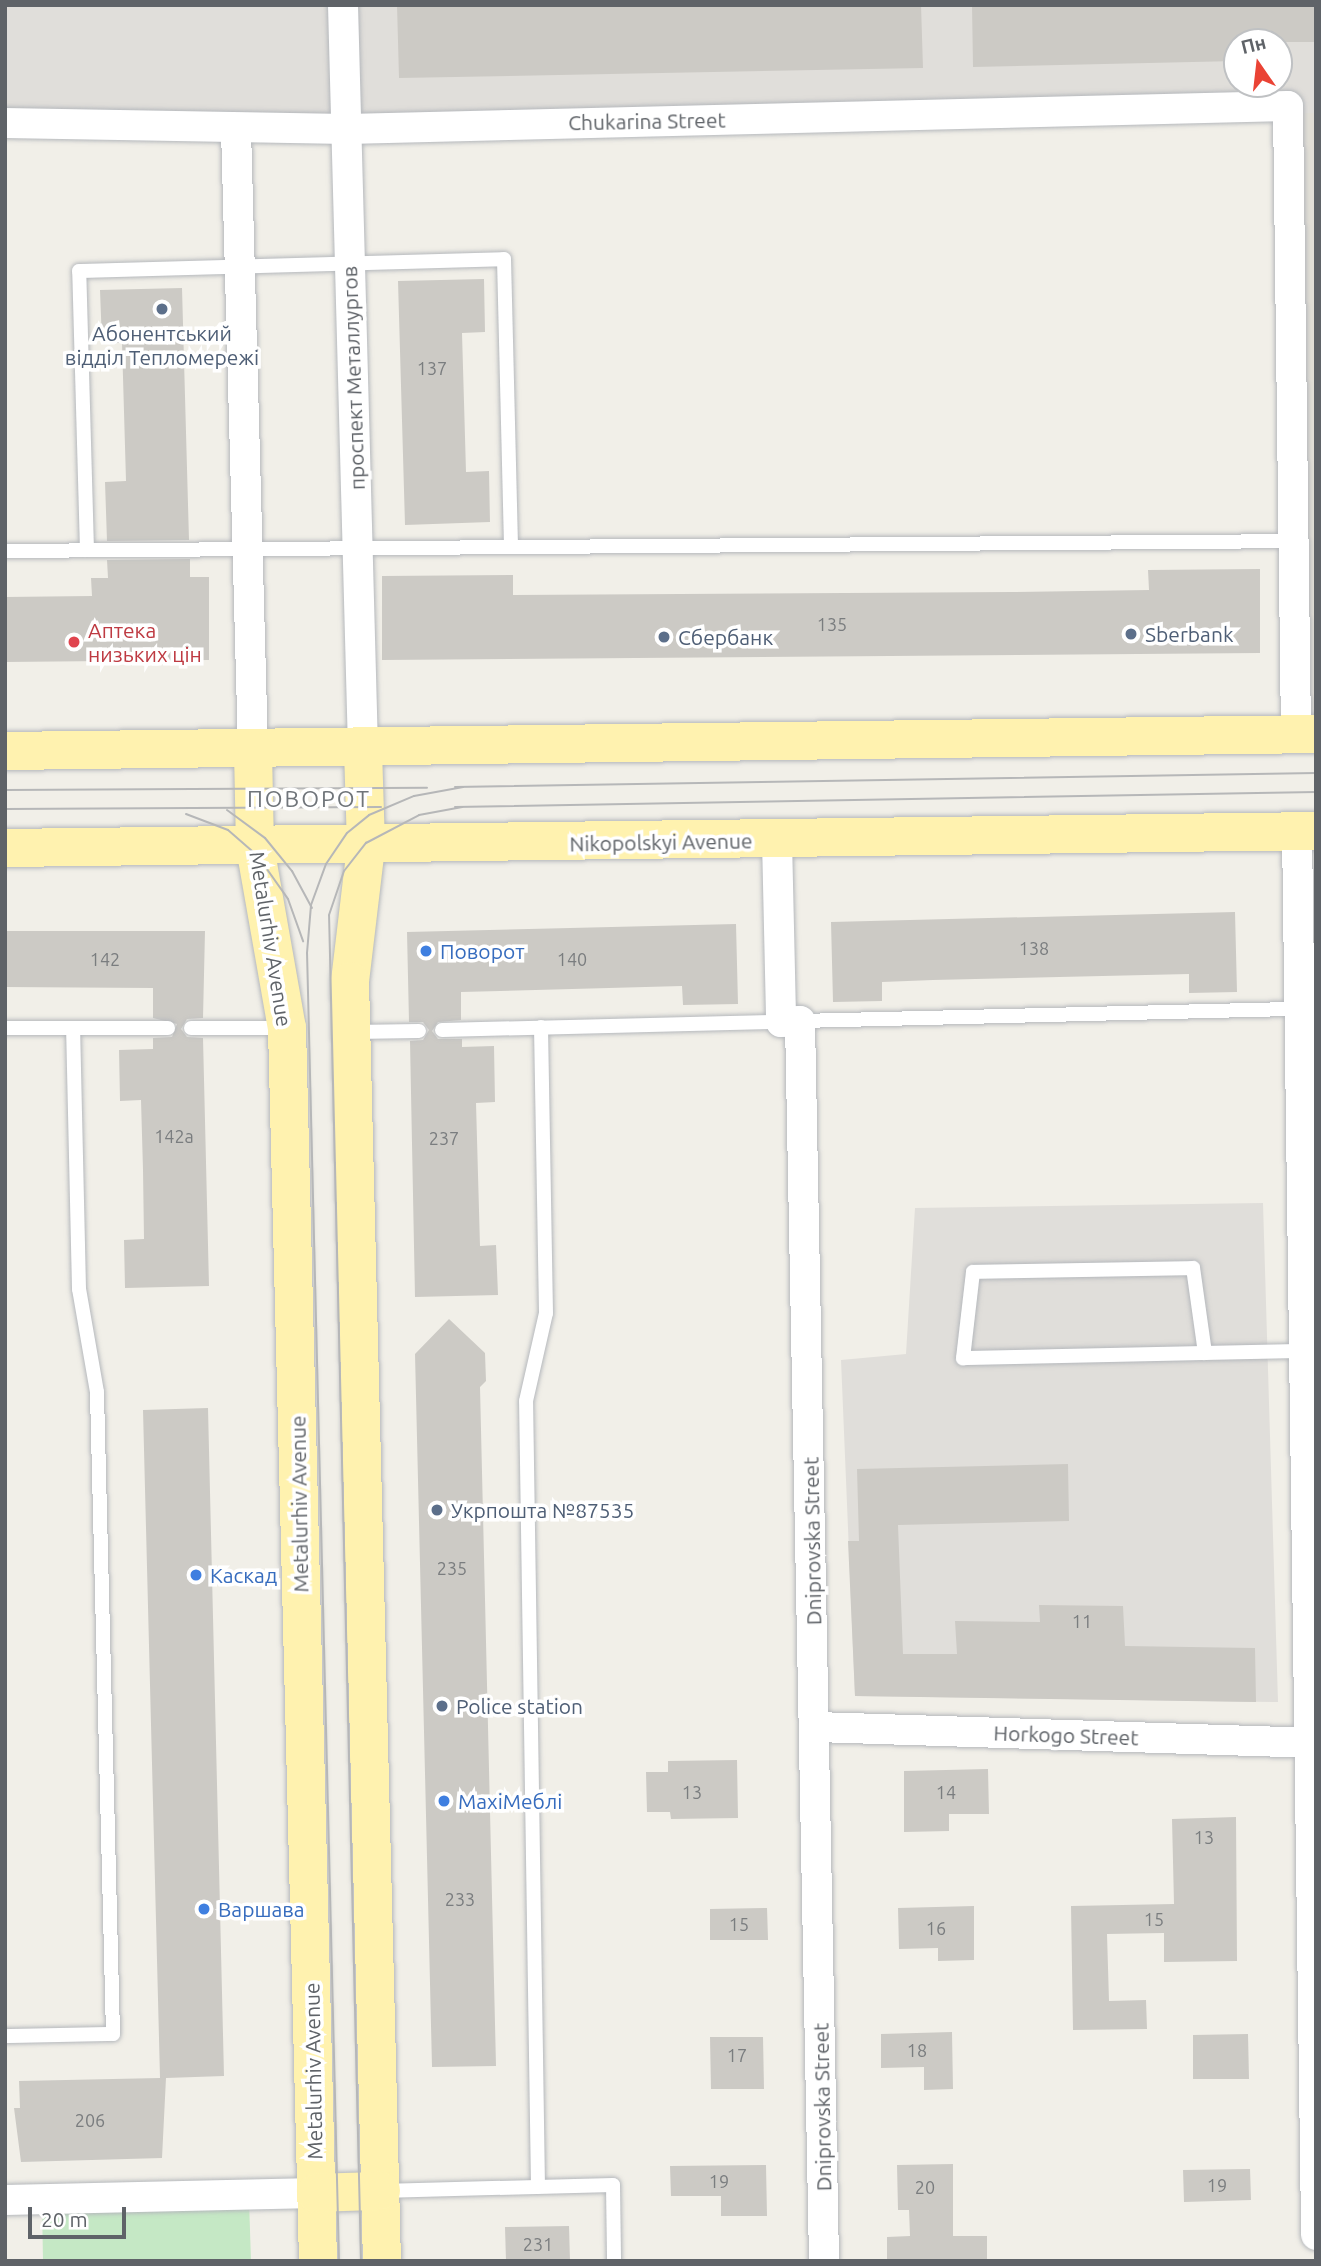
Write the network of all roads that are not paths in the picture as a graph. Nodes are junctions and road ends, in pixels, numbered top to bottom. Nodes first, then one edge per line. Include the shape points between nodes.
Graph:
1 (343, 5) edge
2 (5, 123) edge
3 (347, 129) junction
4 (236, 130) junction
5 (350, 263) junction
6 (239, 267) junction
7 (1293, 541) junction
8 (512, 546) junction
9 (358, 548) junction
10 (247, 549) junction
11 (87, 550) junction
12 (5, 551) edge
13 (1306, 734) edge
14 (363, 750) junction
15 (5, 751) edge
16 (253, 751) junction
17 (1306, 831) edge
18 (776, 840) junction
19 (255, 847) junction
20 (366, 847) junction
21 (5, 848) edge
22 (1299, 1009) junction
23 (790, 1022) junction
24 (541, 1027) junction
25 (5, 1028) edge
26 (73, 1028) junction
27 (168, 1028) dead end
28 (191, 1028) dead end
29 (287, 1028) junction
30 (442, 1030) dead end
31 (419, 1031) dead end
32 (352, 1032) junction
33 (1303, 1351) junction
34 (1205, 1353) junction
35 (816, 1727) junction
36 (1312, 1743) edge
37 (5, 2036) edge
38 (538, 2187) junction
39 (381, 2191) junction
40 (316, 2193) junction
41 (5, 2200) edge
42 (1316, 2235) edge
43 (318, 2261) edge
44 (382, 2261) edge
45 (614, 2261) edge
46 (824, 2261) edge

1 - 3 street, проспект Металлургов
2 - 4 street, Chukarina Street
3 - 4 street, Chukarina Street
3 - 5 street, проспект Металлургов
3 - 7 street, Chukarina Street via 1288,106
4 - 6 street
5 - 6 lane
5 - 8 lane via 504,259
5 - 9 street, проспект Металлургов
6 - 10 street
6 - 11 lane via 79,271
7 - 8 lane
7 - 13 street
8 - 9 lane
9 - 10 lane
9 - 14 street, проспект Металлургов
10 - 11 lane
10 - 16 street
11 - 12 lane
13 - 14 main road
14 - 16 main road
14 - 20 main road
15 - 16 main road
16 - 19 main road, Metalurhiv Avenue
17 - 18 main road, Nikopolskyi Avenue
17 - 22 street
18 - 20 main road, Nikopolskyi Avenue
18 - 23 street, Dniprovska Street
19 - 20 main road, Nikopolskyi Avenue
19 - 21 main road, Nikopolskyi Avenue
19 - 29 main road, Metalurhiv Avenue
20 - 32 main road via 351,966
22 - 23 lane
22 - 33 street
23 - 24 lane
23 - 35 street, Dniprovska Street
24 - 30 lane
24 - 38 lane via 546,1312 526,1401
25 - 26 lane
26 - 27 lane
26 - 37 lane via 79,1289 97,1392 113,2034
28 - 29 lane
29 - 40 main road, Metalurhiv Avenue
31 - 32 lane
32 - 39 main road
33 - 34 lane
33 - 36 street
34 - 34 lane via 964,1358 973,1272 1193,1268
35 - 36 street, Horkogo Street
35 - 46 street, Dniprovska Street
36 - 42 street
38 - 39 lane
38 - 45 lane via 613,2185
39 - 40 main road
39 - 44 main road
40 - 41 street
40 - 43 main road, Metalurhiv Avenue

